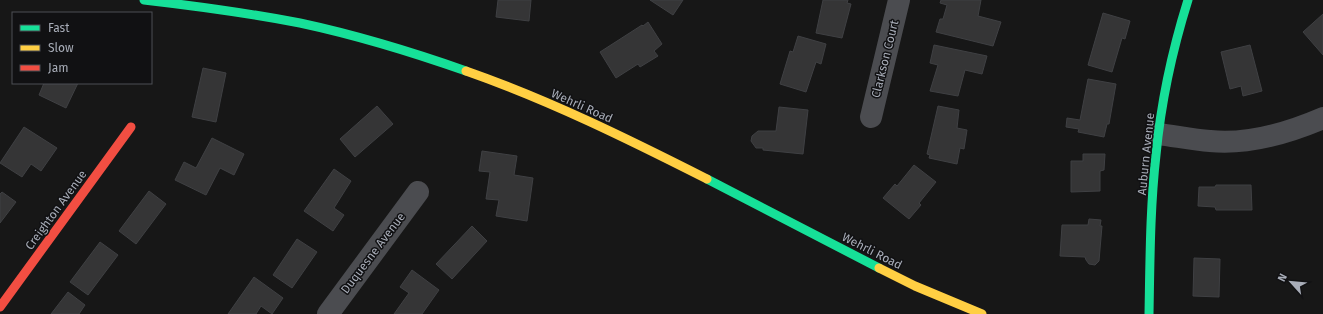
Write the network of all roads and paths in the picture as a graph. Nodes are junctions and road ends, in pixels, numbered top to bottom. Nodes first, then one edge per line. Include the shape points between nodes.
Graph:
1 (144, 0) edge
2 (899, 0) edge
3 (1188, 0) edge
4 (871, 117) dead end
5 (1323, 118) edge
6 (131, 127) dead end
7 (1158, 134) junction
8 (418, 192) dead end
9 (0, 307) edge
10 (328, 314) edge
11 (982, 314) edge
12 (1149, 314) edge

1 - 11 street, Wehrli Road via 275,18 362,38 496,81 573,113 915,286
2 - 4 street, Clarkson Court
3 - 7 street, Auburn Avenue via 1168,73
5 - 7 street via 1274,136 1248,140 1211,141
6 - 9 street, Creighton Avenue
7 - 12 street, Auburn Avenue
8 - 10 street, Duquesne Avenue

